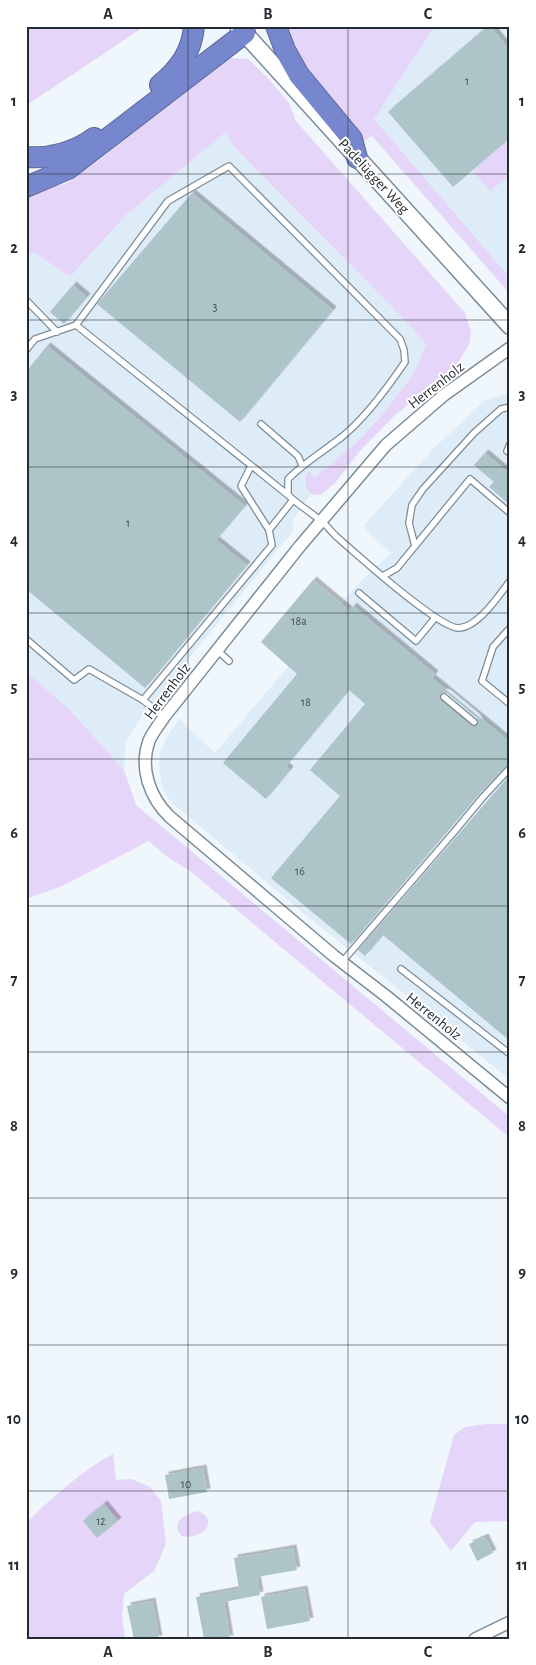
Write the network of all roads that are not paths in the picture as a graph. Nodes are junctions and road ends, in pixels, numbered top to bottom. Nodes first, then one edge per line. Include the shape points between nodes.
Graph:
1 (194, 26) edge
2 (276, 26) edge
3 (242, 30) edge
4 (26, 157) edge
5 (357, 158) junction
6 (26, 187) edge
7 (26, 300) edge
8 (76, 325) junction
9 (510, 326) edge
10 (57, 332) junction
11 (510, 348) edge
12 (26, 350) edge
13 (510, 407) edge
14 (260, 424) dead end
15 (510, 444) edge
16 (510, 453) edge
17 (302, 465) junction
18 (251, 466) junction
19 (288, 495) junction
20 (293, 500) junction
21 (510, 512) edge
22 (322, 521) junction
23 (269, 530) junction
24 (414, 546) junction
25 (383, 576) junction
26 (510, 581) edge
27 (359, 593) dead end
28 (435, 618) junction
29 (510, 628) edge
30 (26, 639) edge
31 (217, 650) junction
32 (229, 661) dead end
33 (444, 697) dead end
34 (143, 700) junction
35 (510, 704) edge
36 (164, 717) junction
37 (474, 722) dead end
38 (510, 768) edge
39 (342, 962) junction
40 (401, 969) dead end
41 (510, 1054) edge
42 (508, 1093) edge
43 (510, 1622) edge
44 (475, 1639) edge

1 - 4 highway via 189,50 169,77 86,145 57,155
2 - 5 highway via 284,50 299,75 352,139
3 - 5 main road, Padelügger Weg
3 - 6 highway via 68,169
5 - 9 main road, Padelügger Weg
7 - 10 lane
8 - 10 lane
8 - 17 lane via 168,201 229,166 400,339 404,350 405,362 363,415 344,435
8 - 18 lane
10 - 12 lane via 35,339
11 - 22 street, Herrenholz via 444,395 386,446
13 - 24 lane via 501,409 474,433 423,489 412,505 410,523
14 - 17 lane via 298,456
15 - 16 lane via 507,451
17 - 19 lane via 288,479
18 - 19 lane
18 - 23 lane via 240,486
19 - 20 lane
20 - 22 lane
20 - 23 lane
21 - 24 lane via 470,479
22 - 25 lane
22 - 31 street, Herrenholz
23 - 34 lane via 272,546
24 - 25 lane via 397,568
25 - 28 lane
26 - 28 lane via 475,622 459,628
27 - 28 lane via 416,641
29 - 35 lane via 493,647 482,681
30 - 34 lane via 74,680 89,669
31 - 32 lane
31 - 36 street, Herrenholz
33 - 37 lane
34 - 36 lane
36 - 39 street, Herrenholz via 149,740 145,759 151,790 162,810
38 - 39 lane
39 - 42 street, Herrenholz
40 - 41 lane
43 - 44 street

